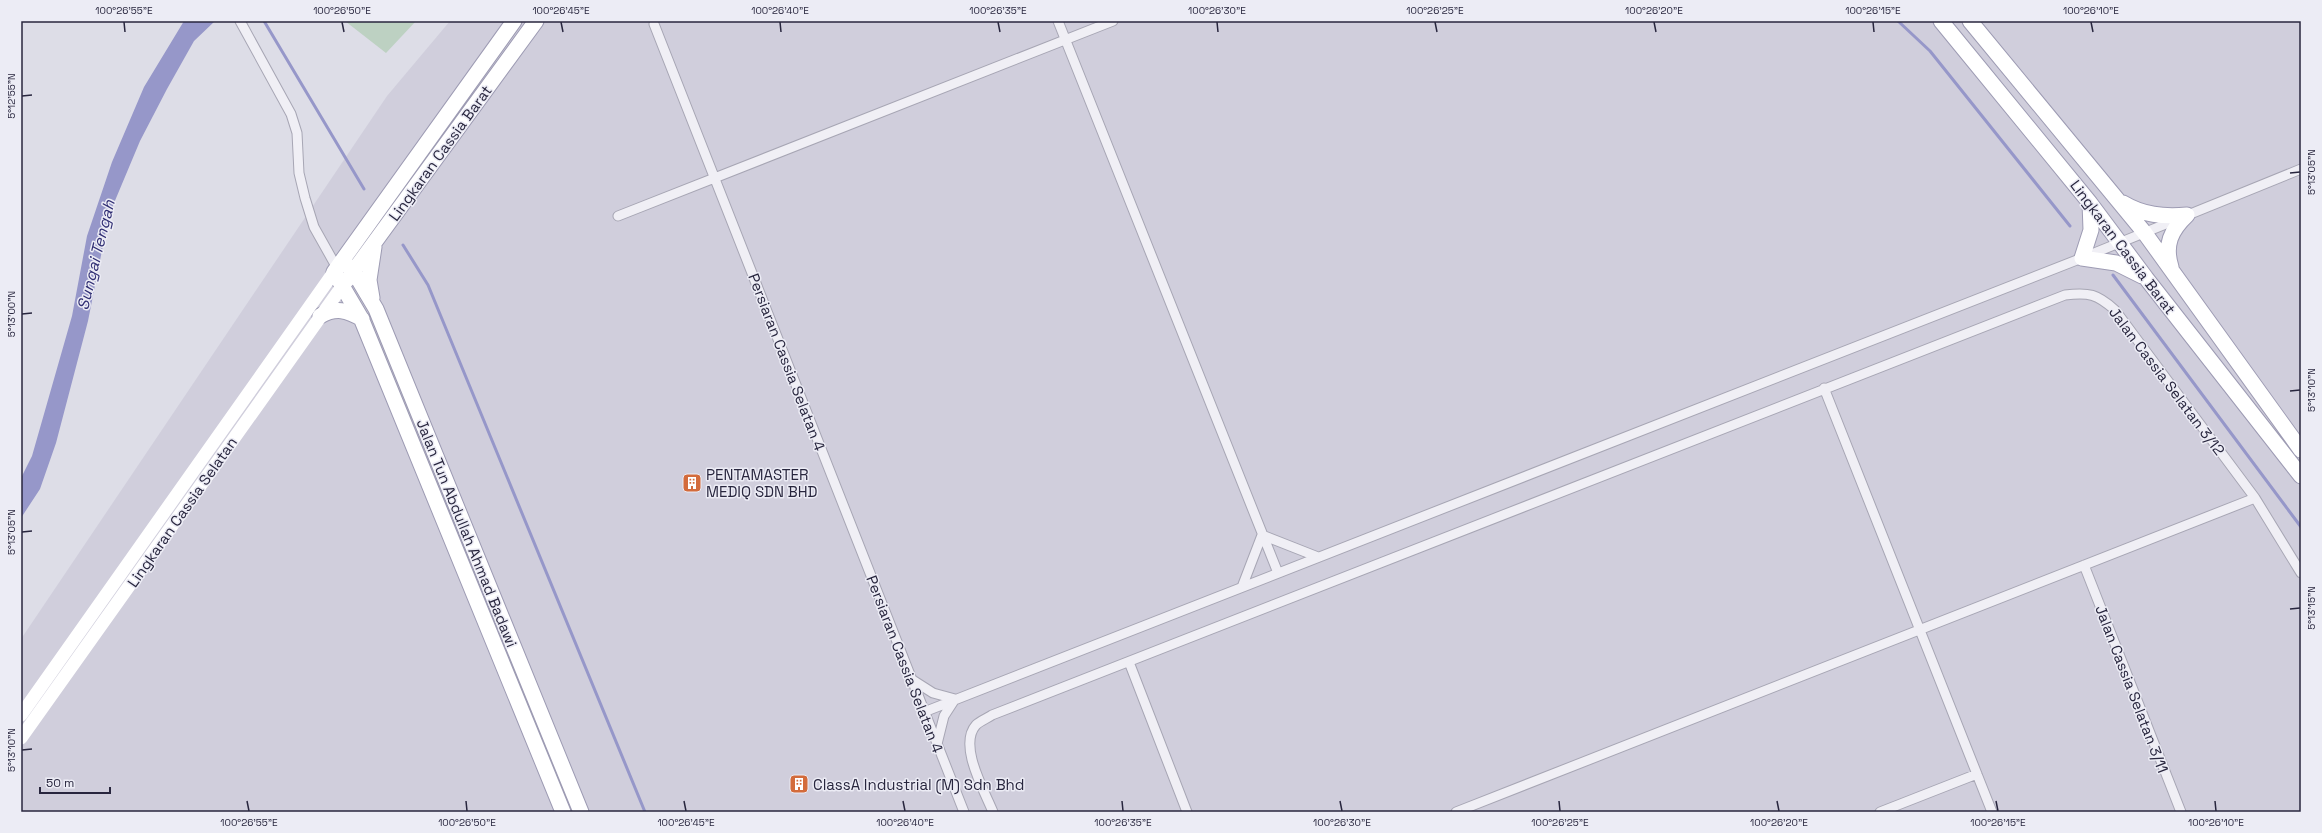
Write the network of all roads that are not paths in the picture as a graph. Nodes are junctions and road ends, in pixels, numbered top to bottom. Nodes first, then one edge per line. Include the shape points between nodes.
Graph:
1 (240, 21) edge
2 (514, 21) edge
3 (536, 21) edge
4 (1058, 21) edge
5 (1113, 21) edge
6 (1941, 21) edge
7 (1970, 21) edge
8 (654, 24) dead end
9 (1065, 40) junction
10 (2301, 169) edge
11 (714, 178) junction
12 (2117, 199) junction
13 (2090, 203) junction
14 (2187, 215) junction
15 (618, 216) dead end
16 (2144, 232) junction
17 (376, 242) junction
18 (2119, 242) junction
19 (2082, 258) junction
20 (338, 267) junction
21 (2173, 271) junction
22 (354, 272) junction
23 (2146, 278) junction
24 (343, 285) junction
25 (374, 305) junction
26 (320, 316) junction
27 (362, 319) junction
28 (1824, 388) junction
29 (2301, 450) edge
30 (2301, 476) edge
31 (2256, 498) junction
32 (1262, 535) junction
33 (1318, 557) junction
34 (2084, 565) junction
35 (1278, 573) junction
36 (2301, 573) edge
37 (1242, 587) junction
38 (506, 628) junction
39 (489, 630) junction
40 (1920, 630) junction
41 (1129, 662) junction
42 (912, 679) junction
43 (955, 700) junction
44 (924, 712) junction
45 (21, 715) edge
46 (21, 738) edge
47 (937, 744) junction
48 (1977, 774) junction
49 (563, 812) edge
50 (581, 812) edge
51 (964, 812) edge
52 (993, 812) edge
53 (1187, 812) edge
54 (1456, 812) edge
55 (1880, 812) edge
56 (1992, 812) edge
57 (2181, 812) edge

1 - 20 street via 291,114 297,133 299,173 304,198 314,227
2 - 20 main road, Lingkaran Cassia Barat
3 - 17 main road, Lingkaran Cassia Barat
4 - 9 street
5 - 9 street
6 - 13 main road, Lingkaran Cassia Barat
7 - 12 main road, Lingkaran Cassia Barat
8 - 11 street, Persiaran Cassia Selatan 4
9 - 11 street
9 - 32 street
10 - 14 street
11 - 15 street
11 - 42 street, Persiaran Cassia Selatan 4
12 - 14 main road via 2133,209 2150,214 2168,217
12 - 16 main road, Lingkaran Cassia Barat
13 - 18 main road, Lingkaran Cassia Barat
13 - 19 main road via 2091,230
14 - 16 street
14 - 21 main road via 2175,226 2168,240 2168,256
16 - 18 street
16 - 21 main road, Lingkaran Cassia Barat
17 - 22 main road, Lingkaran Cassia Barat
17 - 25 main road via 369,280
18 - 19 street
18 - 23 main road, Lingkaran Cassia Barat
19 - 23 main road via 2116,264
19 - 33 street
20 - 22 main road, Jalan Tun Abdullah Ahmad Badawi
20 - 24 main road, Jalan Tun Abdullah Ahmad Badawi
20 - 45 street, Lingkaran Cassia Selatan
21 - 29 main road, Lingkaran Cassia Barat
22 - 24 main road, Lingkaran Cassia Barat
22 - 25 main road, Jalan Tun Abdullah Ahmad Badawi
23 - 30 main road, Lingkaran Cassia Barat
24 - 26 street, Lingkaran Cassia Selatan
24 - 27 main road, Jalan Tun Abdullah Ahmad Badawi
25 - 38 main road, Jalan Tun Abdullah Ahmad Badawi
26 - 27 main road via 339,310
26 - 46 street, Lingkaran Cassia Selatan
27 - 39 main road, Jalan Tun Abdullah Ahmad Badawi
28 - 31 street, Jalan Cassia Selatan 3/12 via 2065,295 2084,293 2102,298 2115,310
28 - 40 street
28 - 41 street, Jalan Cassia Selatan 3/12
31 - 34 street
31 - 36 street, Jalan Cassia Selatan 3/12
32 - 33 street
32 - 35 street
32 - 37 street
33 - 35 street
34 - 40 street
34 - 57 street, Jalan Cassia Selatan 3/11
35 - 37 street
37 - 43 street
38 - 39 main road via 497,623 491,624
38 - 50 main road, Jalan Tun Abdullah Ahmad Badawi
39 - 49 main road, Jalan Tun Abdullah Ahmad Badawi
40 - 48 street
40 - 54 street
41 - 52 street, Jalan Cassia Selatan 3/12 via 992,715 976,724 968,739 972,762
41 - 53 street
42 - 43 street via 933,692
42 - 44 street, Persiaran Cassia Selatan 4
43 - 44 street
43 - 47 street via 944,716
44 - 47 street, Persiaran Cassia Selatan 4
47 - 51 street, Persiaran Cassia Selatan 4
48 - 55 street
48 - 56 street

